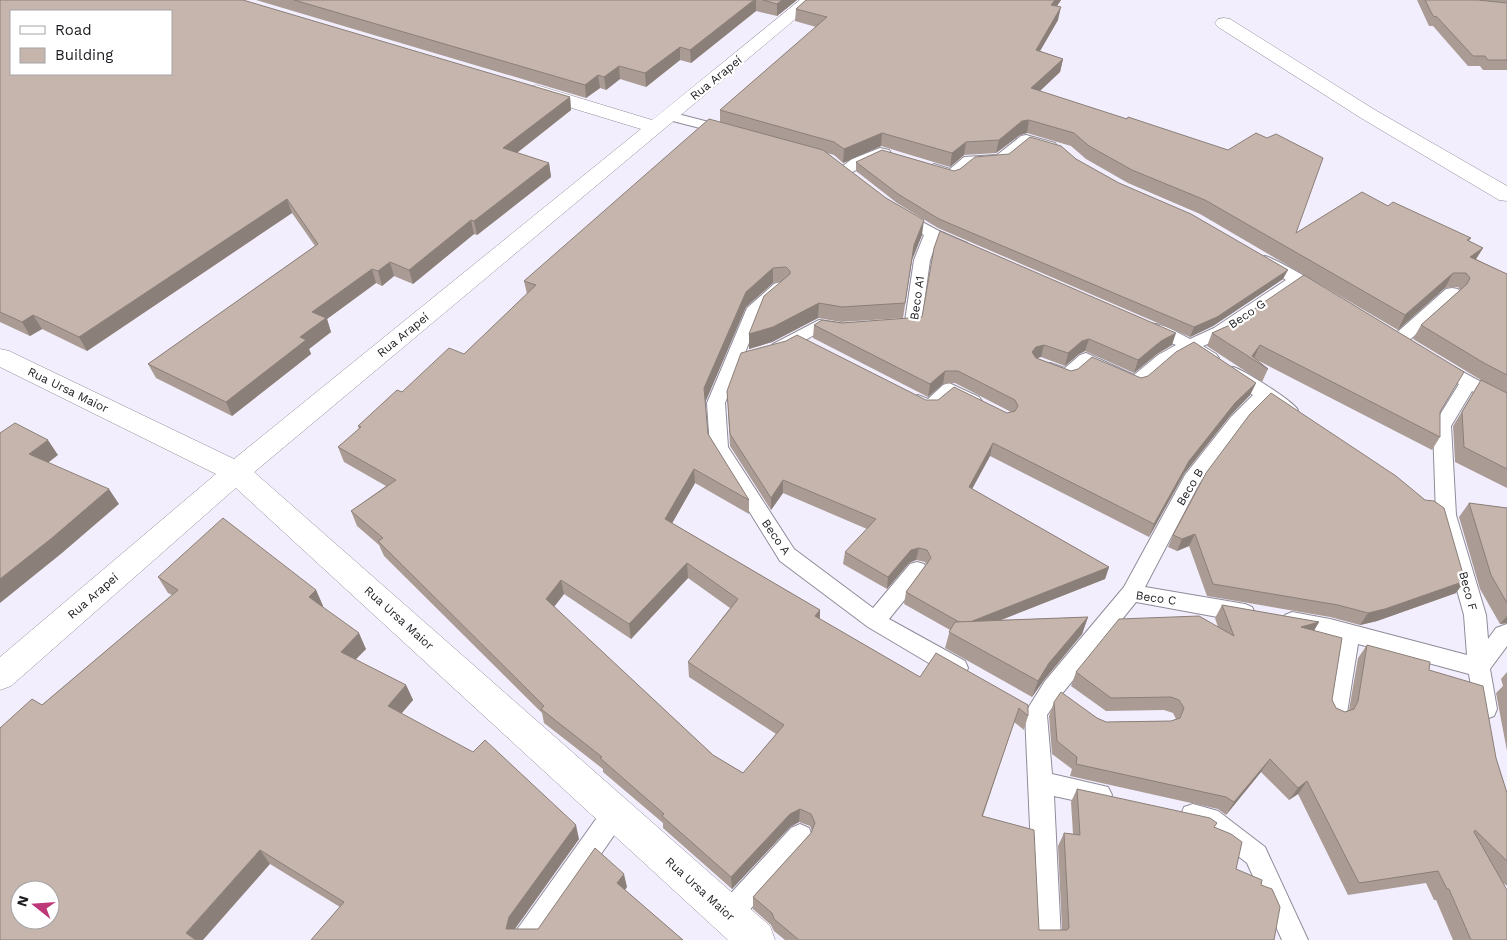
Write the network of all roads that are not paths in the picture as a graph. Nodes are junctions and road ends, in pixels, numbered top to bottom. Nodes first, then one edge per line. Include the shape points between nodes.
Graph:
1 (810, 0) edge
2 (1224, 23) dead end
3 (524, 87) edge
4 (663, 121) junction
5 (744, 136) edge
6 (1065, 151) edge
7 (898, 157) edge
8 (828, 160) edge
9 (916, 163) edge
10 (843, 171) junction
11 (857, 183) edge
12 (1507, 195) edge
13 (891, 208) edge
14 (932, 233) junction
15 (976, 252) edge
16 (1254, 254) edge
17 (1298, 279) junction
18 (780, 287) edge
19 (1452, 293) dead end
20 (1332, 299) edge
21 (1136, 322) edge
22 (856, 328) edge
23 (880, 328) edge
24 (1382, 330) edge
25 (1399, 340) junction
26 (1190, 345) junction
27 (1414, 350) edge
28 (0, 357) edge
29 (748, 357) junction
30 (1430, 359) edge
31 (1040, 365) edge
32 (1468, 383) junction
33 (1265, 393) junction
34 (906, 395) edge
35 (1507, 404) edge
36 (989, 409) edge
37 (1306, 421) edge
38 (236, 472) junction
39 (917, 570) dead end
40 (1131, 593) junction
41 (875, 621) junction
42 (1350, 633) junction
43 (1507, 633) edge
44 (1478, 667) junction
45 (0, 676) edge
46 (977, 679) edge
47 (1336, 713) edge
48 (1490, 732) edge
49 (1041, 782) junction
50 (1125, 801) edge
51 (1171, 811) edge
52 (615, 813) junction
53 (800, 836) dead end
54 (728, 914) junction
55 (525, 940) edge
56 (756, 940) edge
57 (1048, 940) edge
58 (1295, 940) edge

1 - 4 street, Rua Arapeí
2 - 12 street via 1368,114
3 - 4 street
4 - 5 lane
4 - 38 street, Rua Arapeí
6 - 9 lane via 1026,140 1001,159 969,160 952,174
7 - 10 lane via 880,152
8 - 10 lane
10 - 11 lane
13 - 14 lane
14 - 15 lane
14 - 23 lane, Beco A1 via 922,260 913,325
16 - 17 lane
17 - 20 lane
17 - 26 lane, Beco G via 1220,332
18 - 29 lane, Beco A via 755,308
19 - 25 lane
21 - 26 lane
22 - 29 lane via 819,325 804,342
24 - 25 lane
25 - 27 lane
26 - 31 lane, Beco G via 1164,359 1136,383 1086,359 1067,376
26 - 33 lane
28 - 38 street, Rua Ursa Maior
29 - 41 lane, Beco A via 716,403 719,448 787,555
30 - 32 lane
32 - 35 lane
32 - 44 lane, Beco F via 1442,426 1438,510 1475,616
33 - 37 lane
33 - 40 lane, Beco B via 1237,421 1192,480
34 - 36 lane via 930,407 949,389
38 - 45 street, Rua Arapeí
38 - 52 street, Rua Ursa Maior
39 - 41 lane
40 - 42 lane, Beco C
40 - 49 lane, Beco C via 1061,694 1028,708
41 - 46 lane, Beco A
42 - 44 lane, Beco C
42 - 47 lane
43 - 44 lane
44 - 48 lane, Beco F
49 - 50 lane
49 - 57 lane, Beco C
51 - 58 lane via 1208,819 1256,855
52 - 54 street, Rua Ursa Maior
52 - 55 lane
53 - 54 lane
54 - 56 street, Rua Ursa Maior

